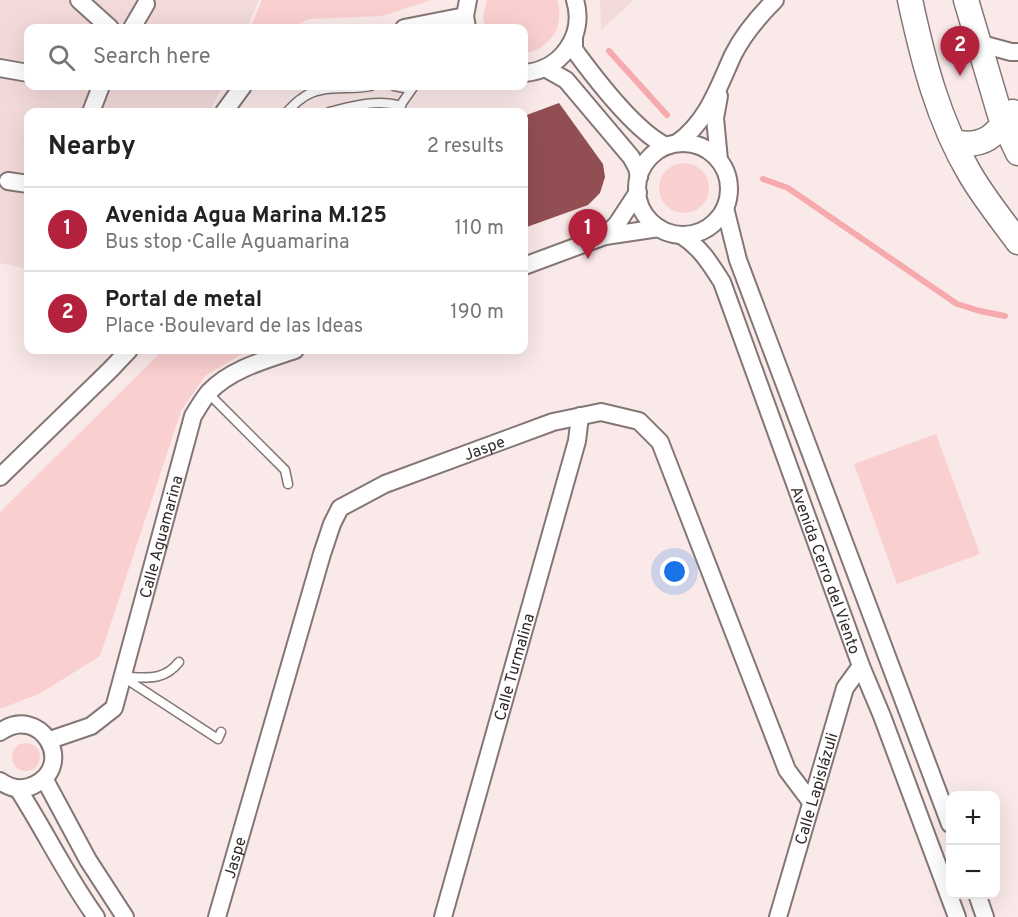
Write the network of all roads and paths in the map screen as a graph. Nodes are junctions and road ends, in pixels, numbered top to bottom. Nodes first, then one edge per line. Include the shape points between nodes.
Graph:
1 (79, 0) edge
2 (575, 0) edge
3 (775, 0) edge
4 (909, 0) edge
5 (966, 0) edge
6 (977, 0) edge
7 (146, 4) dead end
8 (467, 15) edge
9 (106, 24) edge
10 (134, 24) edge
11 (428, 24) edge
12 (574, 39) junction
13 (984, 45) junction
14 (1018, 52) edge
15 (0, 68) edge
16 (545, 68) junction
17 (24, 72) edge
18 (528, 72) edge
19 (721, 85) junction
20 (96, 90) edge
21 (240, 90) edge
22 (320, 90) edge
23 (410, 90) edge
24 (92, 108) edge
25 (227, 108) edge
26 (291, 108) edge
27 (346, 108) edge
28 (398, 108) edge
29 (401, 108) edge
30 (1013, 115) edge
31 (954, 142) junction
32 (672, 145) junction
33 (1018, 153) edge
34 (720, 160) junction
35 (8, 181) dead end
36 (24, 183) edge
37 (638, 185) junction
38 (725, 208) junction
39 (659, 228) junction
40 (681, 234) junction
41 (605, 236) junction
42 (1018, 242) edge
43 (528, 265) edge
44 (125, 354) edge
45 (285, 354) edge
46 (208, 393) junction
47 (580, 416) junction
48 (0, 477) edge
49 (288, 484) dead end
50 (179, 662) dead end
51 (861, 666) junction
52 (123, 677) junction
53 (0, 732) edge
54 (221, 732) dead end
55 (50, 740) junction
56 (45, 780) junction
57 (0, 782) edge
58 (18, 789) junction
59 (811, 802) junction
60 (946, 811) edge
61 (979, 899) edge
62 (96, 917) edge
63 (125, 917) edge
64 (217, 917) edge
65 (443, 917) edge
66 (778, 917) edge
67 (957, 917) edge
68 (986, 917) edge

1 - 9 street
2 - 12 street via 578,24
3 - 19 street via 749,30
4 - 31 street via 923,61
5 - 13 street
6 - 13 street
7 - 10 street
8 - 11 street
12 - 16 street via 557,61
12 - 32 street via 578,55 644,132
13 - 14 street
13 - 30 street
15 - 17 street
16 - 18 street
16 - 37 street via 566,80 631,157
19 - 32 street via 700,122
19 - 34 street via 716,118
20 - 24 street
21 - 25 street
22 - 26 lane via 302,97
23 - 29 lane
27 - 28 lane via 388,102
30 - 31 street via 987,140 965,145
30 - 33 street
31 - 42 street via 970,174
32 - 34 street via 701,146
32 - 37 street via 654,153 645,164
34 - 38 street via 729,184
35 - 36 street
37 - 39 street via 644,213
37 - 41 street via 617,224
38 - 40 street via 702,231
38 - 60 street, Avenida Cerro del Viento via 738,260
39 - 40 street
39 - 41 street
40 - 51 street, Avenida Cerro del Viento via 694,243 722,282
41 - 43 street
44 - 48 street
45 - 46 street, Calle Aguamarina via 225,378
46 - 49 lane via 285,470
46 - 52 street, Calle Aguamarina via 193,416
47 - 59 street, Jaspe via 601,412 639,421 660,442 787,770
47 - 64 street, Jaspe via 553,422 386,484 340,508 322,554
47 - 65 street, Calle Turmalina via 577,441
50 - 52 lane via 161,676
51 - 59 street, Calle Lapislázuli via 844,687
51 - 67 street, Avenida Cerro del Viento
52 - 54 lane via 218,739
52 - 55 street, Calle Aguamarina via 114,708 91,726
53 - 55 street via 20,724 32,725
55 - 56 street via 53,765
56 - 58 street
56 - 63 street via 88,860
57 - 58 street
58 - 62 street
59 - 66 street, Calle Lapislázuli
61 - 68 street

